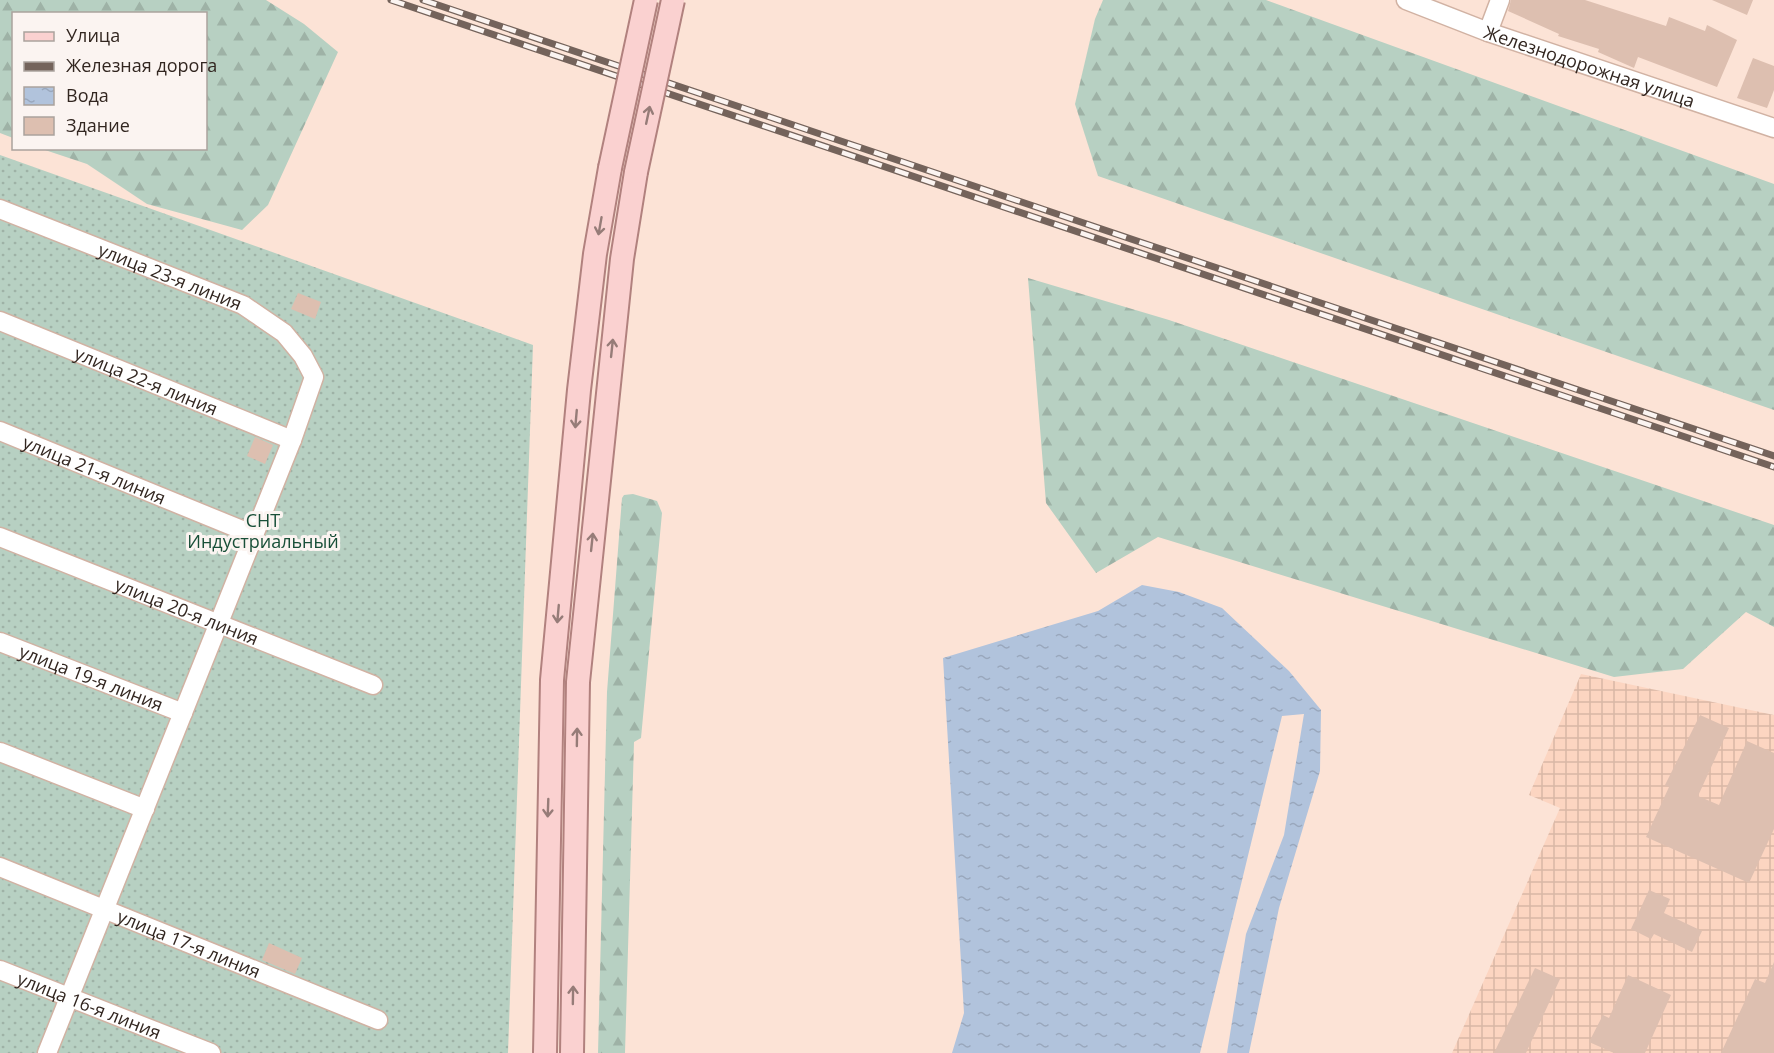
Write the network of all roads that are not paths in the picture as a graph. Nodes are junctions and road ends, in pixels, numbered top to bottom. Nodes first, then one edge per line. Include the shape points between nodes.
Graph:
1 (646, 0) edge
2 (673, 0) edge
3 (1406, 0) edge
4 (1500, 0) edge
5 (1488, 32) junction
6 (1773, 124) edge
7 (0, 209) edge
8 (0, 321) edge
9 (0, 431) edge
10 (292, 440) junction
11 (254, 534) junction
12 (0, 537) edge
13 (219, 624) junction
14 (0, 642) edge
15 (373, 685) dead end
16 (183, 714) junction
17 (0, 752) edge
18 (145, 809) junction
19 (0, 867) edge
20 (105, 910) junction
21 (0, 970) edge
22 (69, 997) junction
23 (378, 1020) dead end
24 (47, 1053) edge
25 (211, 1053) edge
26 (545, 1053) edge
27 (572, 1053) edge

1 -> 26 main road, bridge via 610,168 583,356 552,680
27 -> 2 main road, bridge via 578,682 622,259 636,172
3 - 5 street, Железнодорожная улица
4 - 5 street
5 - 6 street, Железнодорожная улица
7 - 10 street, улица 23-я линия via 251,310 284,333 314,377
8 - 10 street, улица 22-я линия
9 - 11 street, улица 21-я линия
10 - 11 street
11 - 13 street
12 - 13 street, улица 20-я линия
13 - 15 street, улица 20-я линия
13 - 16 street
14 - 16 street, улица 19-я линия
16 - 18 street
17 - 18 street
18 - 20 street
19 - 20 street, улица 17-я линия
20 - 22 street
20 - 23 street, улица 17-я линия
21 - 22 street, улица 16-я линия
22 - 24 street
22 - 25 street, улица 16-я линия

